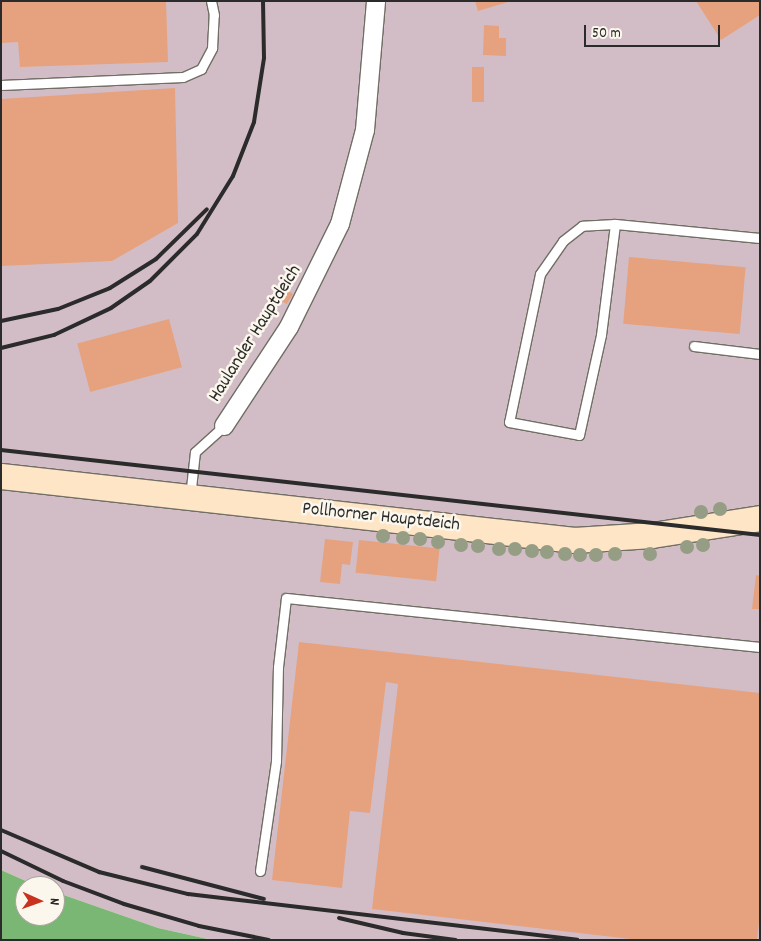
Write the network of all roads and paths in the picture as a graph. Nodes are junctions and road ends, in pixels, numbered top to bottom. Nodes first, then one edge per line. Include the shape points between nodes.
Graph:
1 (211, 1) edge
2 (376, 1) edge
3 (1, 85) edge
4 (614, 224) junction
5 (760, 238) edge
6 (694, 346) dead end
7 (760, 354) edge
8 (224, 426) joint
9 (1, 476) edge
10 (190, 497) junction
11 (760, 518) edge
12 (760, 647) edge
13 (260, 871) dead end

1 - 3 lane via 214,15 212,48 202,70 183,78
2 - 8 street, Haulander Hauptdeich via 365,130 340,224 306,298
4 - 4 lane via 601,336 579,435 508,422 540,274 563,241 582,226
4 - 5 lane
6 - 7 lane
8 - 10 lane via 195,452
9 - 10 main road, Pollhorner Hauptdeich
10 - 11 main road, Pollhorner Hauptdeich via 574,540 652,535
12 - 13 lane via 286,598 278,667 276,761

